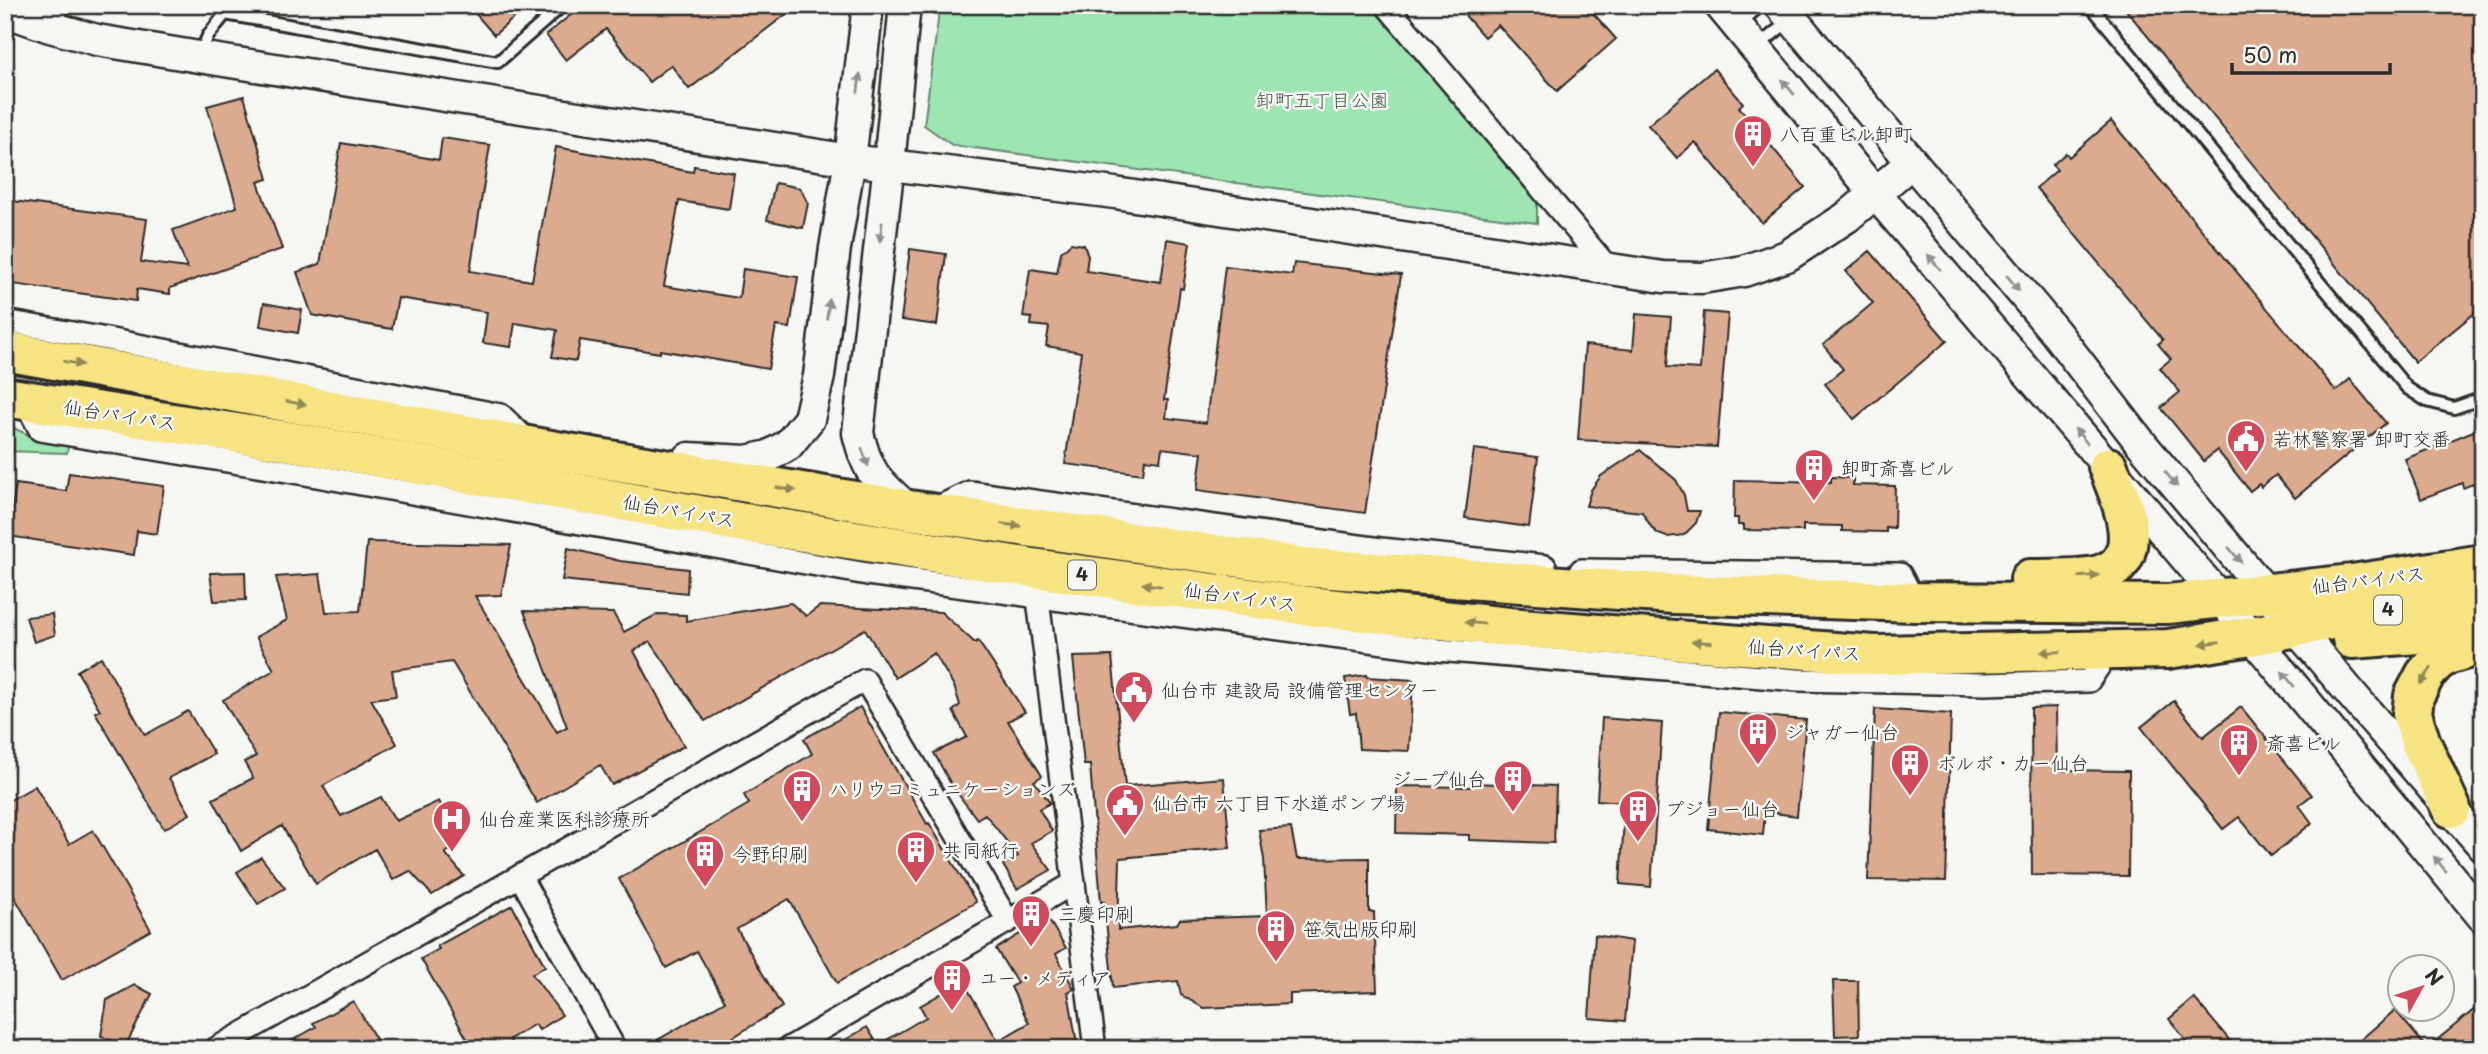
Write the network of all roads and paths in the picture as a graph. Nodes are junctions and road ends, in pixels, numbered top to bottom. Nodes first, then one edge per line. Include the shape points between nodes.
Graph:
1 (563, 5) edge
2 (868, 5) edge
3 (905, 5) edge
4 (1387, 5) edge
5 (1761, 5) edge
6 (2091, 5) edge
7 (1793, 10) edge
8 (5, 11) edge
9 (1729, 15) edge
10 (55, 16) edge
11 (1756, 48) junction
12 (199, 57) junction
13 (850, 160) junction
14 (1912, 162) junction
15 (890, 164) junction
16 (1875, 193) junction
17 (1610, 270) junction
18 (5, 321) edge
19 (5, 351) edge
20 (2483, 398) edge
21 (12, 399) edge
22 (545, 449) junction
23 (2108, 467) junction
24 (918, 511) junction
25 (2483, 564) edge
26 (1035, 583) junction
27 (2266, 592) junction
28 (2483, 597) edge
29 (2219, 598) junction
30 (1952, 602) junction
31 (2483, 629) edge
32 (2301, 634) junction
33 (2252, 636) junction
34 (2483, 644) edge
35 (2451, 808) junction
36 (2483, 846) edge
37 (520, 876) junction
38 (1074, 883) junction
39 (2483, 917) edge
40 (1008, 921) junction
41 (215, 1049) edge
42 (615, 1049) edge
43 (787, 1049) edge
44 (1095, 1049) edge

1 - 12 lane via 498,62 226,14 208,36
13 -> 2 street
3 - 15 street
4 - 17 street
5 - 9 lane
6 - 20 lane via 2407,388 2427,401 2454,408
7 - 11 lane
7 - 14 street
8 - 10 street
9 - 11 street
10 - 12 street via 97,40
16 -> 11 street
12 - 13 street
13 - 15 street
22 -> 13 street via 746,461 788,446 809,419 817,388
14 - 16 street
14 -> 27 street
15 - 17 street via 1115,193
15 -> 24 street via 858,433 865,461 880,484
16 - 17 street via 1787,256 1744,271 1702,278
23 -> 16 street
18 - 22 street via 501,415
19 -> 22 highway, 仙台バイパス / 4
21 - 26 highway, 仙台バイパス / 4 via 282,440 739,522
22 -> 24 highway, 仙台バイパス / 4
23 - 29 street
30 -> 23 highway via 1991,582 2100,575 2111,570 2124,554 2128,522
24 - 30 highway, 仙台バイパス / 4 via 1303,567 1673,594
25 - 27 highway, 仙台バイパス / 4
33 -> 26 highway, 仙台バイパス / 4 via 2168,649 1861,654
26 - 38 street
27 - 29 highway, 仙台バイパス / 4
27 - 32 street
28 - 32 highway, 仙台バイパス / 4
29 - 30 highway, 仙台バイパス / 4 via 2168,604
29 - 33 street
31 - 32 highway, 4 via 2358,639
32 - 33 highway, 4
32 - 35 street
39 -> 33 street
34 -> 35 highway via 2435,662 2414,696 2412,714 2421,743
35 - 36 street
37 - 40 street via 866,680
37 - 41 street
37 - 42 street
38 - 40 street
38 - 44 street
40 - 43 street

